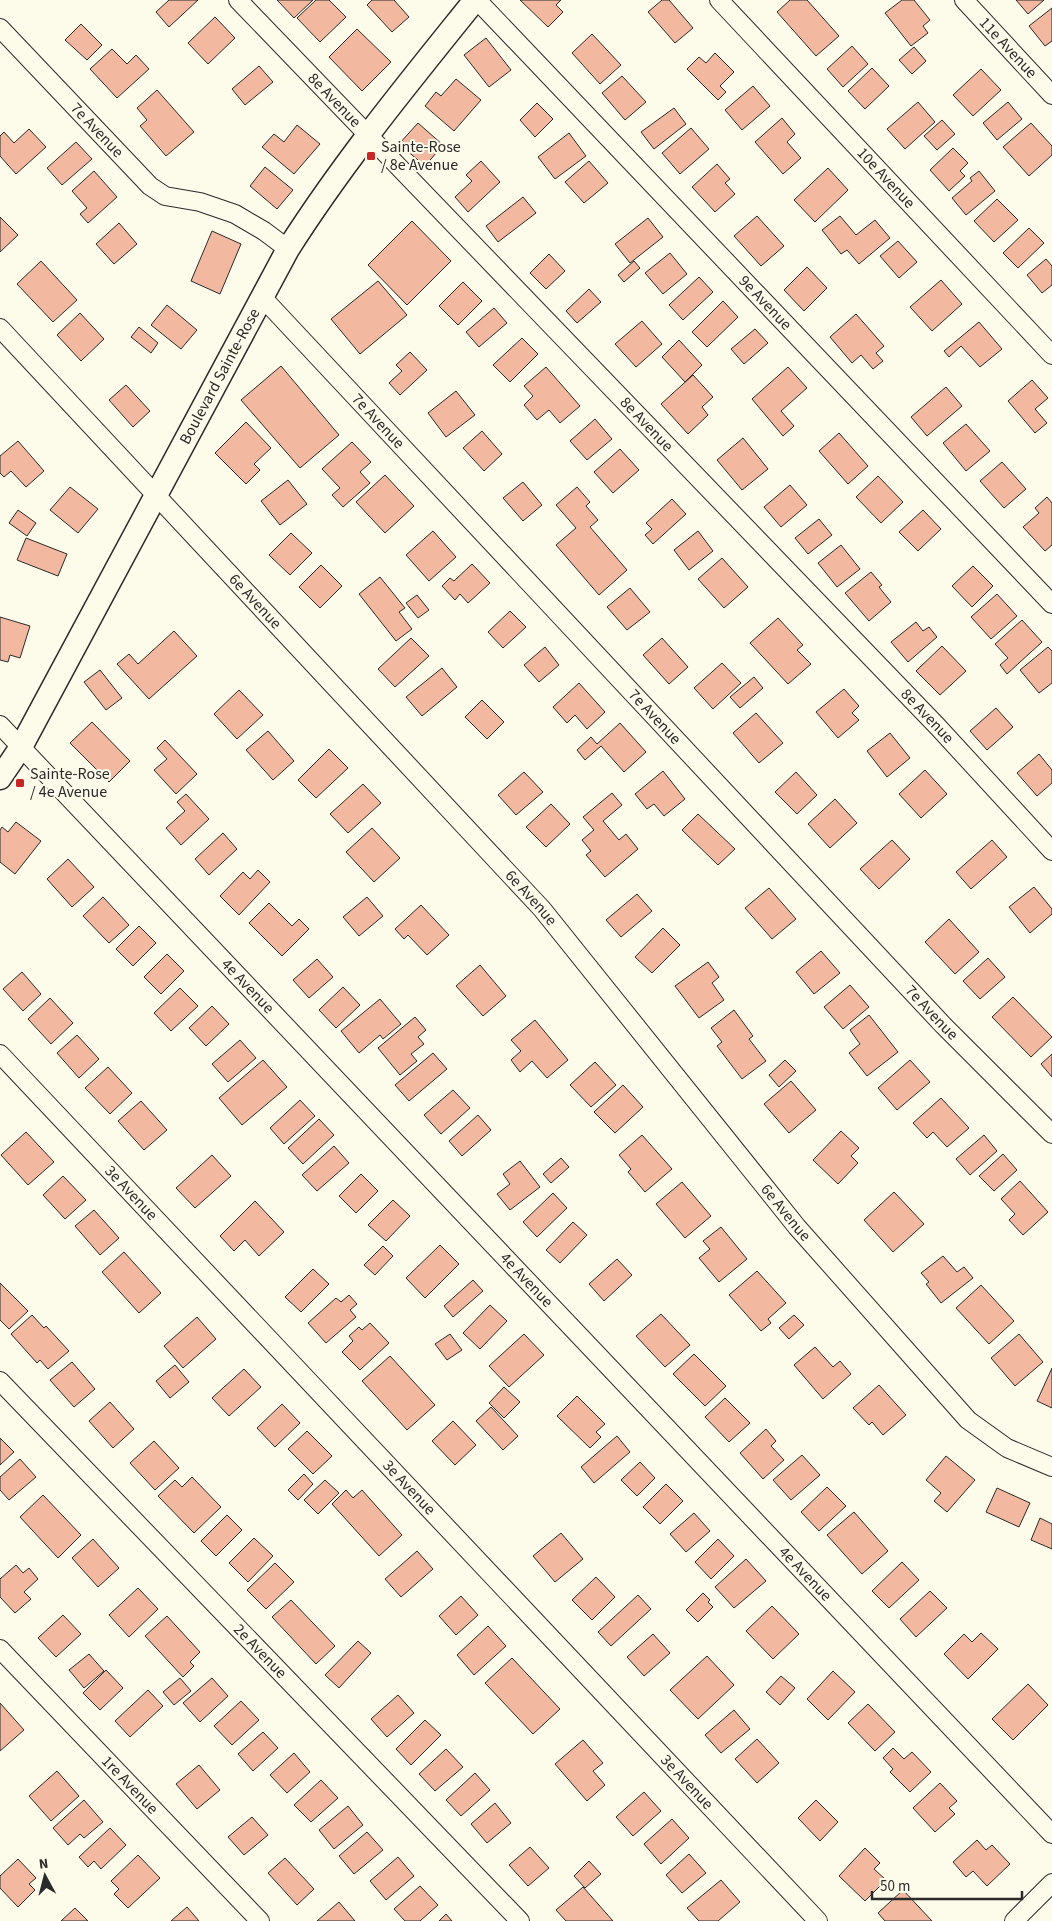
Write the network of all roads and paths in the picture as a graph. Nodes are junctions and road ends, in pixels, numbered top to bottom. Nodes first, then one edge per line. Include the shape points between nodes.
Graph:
1 (238, 0) edge
2 (476, 0) edge
3 (719, 0) edge
4 (964, 0) edge
5 (0, 28) edge
6 (1052, 95) edge
7 (366, 135) junction
8 (288, 249) junction
9 (262, 297) junction
10 (0, 328) edge
11 (1052, 355) edge
12 (155, 494) junction
13 (1052, 604) edge
14 (0, 726) edge
15 (21, 747) junction
16 (0, 778) edge
17 (1052, 851) edge
18 (0, 1054) edge
19 (1052, 1134) edge
20 (0, 1381) edge
21 (1052, 1467) edge
22 (0, 1649) edge
23 (1052, 1834) edge
24 (1052, 1883) edge
25 (260, 1921) edge
26 (520, 1921) edge
27 (818, 1921) edge
28 (1014, 1921) edge

1 - 7 street, 8e Avenue
2 - 7 street, Boulevard Sainte-Rose
2 - 13 street, 9e Avenue
3 - 11 street, 10e Avenue
4 - 6 street, 11e Avenue
5 - 8 street, 7e Avenue via 150,186 165,196 200,202 235,214
7 - 8 street, Boulevard Sainte-Rose
7 - 17 street, 8e Avenue via 938,727
8 - 9 street, Boulevard Sainte-Rose
9 - 12 street, Boulevard Sainte-Rose
9 - 19 street, 7e Avenue via 937,1018
10 - 12 street, 6e Avenue
12 - 15 street, Boulevard Sainte-Rose
12 - 21 street, 6e Avenue via 542,909 797,1227 968,1420 1008,1448
14 - 15 street, 4e Avenue
15 - 16 street, Boulevard Sainte-Rose
15 - 23 street, 4e Avenue
18 - 27 street, 3e Avenue
20 - 26 street, 2e Avenue
22 - 25 street, 1re Avenue
24 - 28 street

